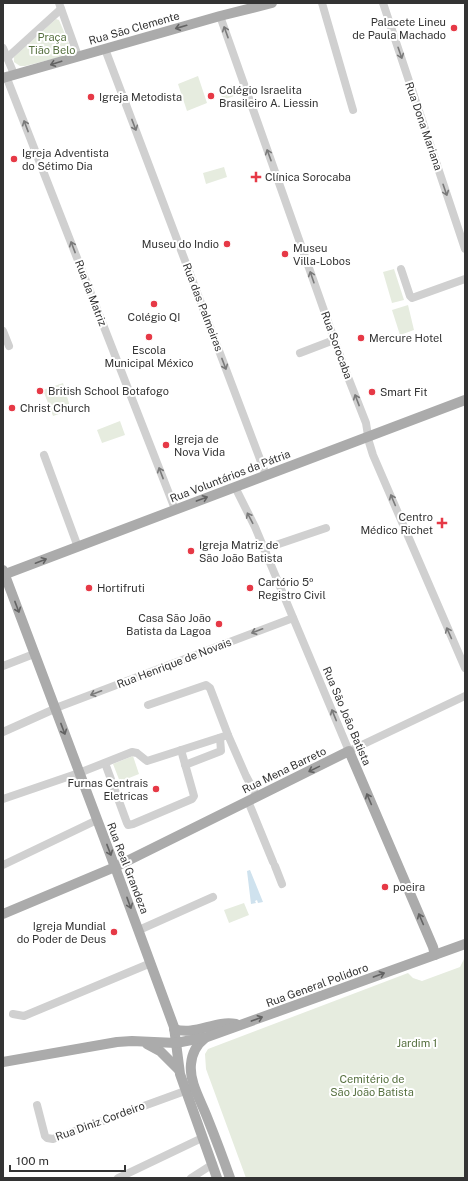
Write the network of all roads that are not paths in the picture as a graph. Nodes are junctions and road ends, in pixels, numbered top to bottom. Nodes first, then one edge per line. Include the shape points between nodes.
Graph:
1 (272, 3) edge
2 (322, 3) edge
3 (383, 3) edge
4 (60, 6) edge
5 (220, 16) junction
6 (3, 48) edge
7 (105, 49) junction
8 (78, 56) junction
9 (7, 58) junction
10 (8, 76) edge
11 (353, 110) dead end
12 (465, 249) edge
13 (402, 269) dead end
14 (465, 279) edge
15 (3, 331) edge
16 (334, 340) junction
17 (9, 346) dead end
18 (300, 353) dead end
19 (465, 400) edge
20 (368, 437) junction
21 (44, 455) dead end
22 (266, 475) junction
23 (235, 487) junction
24 (175, 509) junction
25 (326, 528) dead end
26 (78, 547) junction
27 (264, 549) junction
28 (3, 573) edge
29 (293, 618) junction
30 (34, 654) junction
31 (3, 666) edge
32 (465, 668) edge
33 (465, 696) edge
34 (148, 705) dead end
35 (55, 708) junction
36 (3, 732) edge
37 (224, 737) junction
38 (180, 750) junction
39 (349, 751) junction
40 (105, 763) junction
41 (185, 765) junction
42 (79, 773) junction
43 (254, 791) dead end
44 (3, 799) edge
45 (248, 801) junction
46 (97, 820) junction
47 (3, 865) edge
48 (115, 867) junction
49 (282, 884) dead end
50 (213, 897) dead end
51 (3, 914) edge
52 (139, 930) junction
53 (465, 944) edge
54 (435, 955) junction
55 (151, 963) junction
56 (13, 1014) dead end
57 (240, 1025) junction
58 (174, 1029) junction
59 (207, 1037) junction
60 (142, 1042) junction
61 (176, 1043) junction
62 (3, 1062) edge
63 (179, 1070) junction
64 (185, 1091) junction
65 (37, 1105) dead end
66 (202, 1138) junction
67 (213, 1164) junction
68 (118, 1178) edge
69 (191, 1178) edge
70 (218, 1178) edge
71 (230, 1178) edge

1 - 5 main road, Rua São Clemente
2 - 11 street
3 -> 12 street, Rua Dona Mariana
4 - 8 street
4 - 9 street
5 -> 7 main road, Rua São Clemente
16 -> 5 street, Rua Sorocaba
6 - 9 street, Rua da Matriz
7 - 8 main road, Rua São Clemente
7 -> 22 street, Rua das Palmeiras
8 -> 10 main road, Rua São Clemente
9 - 10 street, Rua da Matriz
24 -> 10 street, Rua da Matriz
13 - 14 street via 412,298
15 - 17 street
16 - 18 street
20 -> 16 street, Rua Sorocaba via 366,423
19 - 20 main road, Rua Voluntários da Pátria
20 - 22 main road, Rua Voluntários da Pátria
32 -> 20 street, Rua Sorocaba
21 - 26 street
22 - 23 main road, Rua Voluntários da Pátria
24 -> 23 main road, Rua Voluntários da Pátria
27 -> 23 street, Rua São João Batista
24 - 26 main road, Rua Voluntários da Pátria
25 - 27 street
28 -> 26 main road, Rua Voluntários da Pátria
27 - 29 street, Rua São João Batista
28 -> 30 main road, Rua Real Grandeza
29 -> 35 street, Rua Henrique de Novais
39 -> 29 street, Rua São João Batista
30 - 31 street
30 - 35 main road, Rua Real Grandeza
33 - 39 street, Rua Mena Barreto
34 - 37 street via 206,685 210,688
35 - 36 street, Rua Henrique de Novais
35 -> 42 main road, Rua Real Grandeza
37 - 38 street
37 - 41 street via 221,751
37 - 43 street
38 - 40 street via 147,761 132,752
38 - 41 street
39 -> 45 main road, Rua Mena Barreto
54 -> 39 main road, Rua São João Batista
40 - 41 street via 127,823 130,825 192,799 194,792
40 - 42 street
42 - 44 street
42 - 46 main road, Rua Real Grandeza
45 - 48 main road, Rua Mena Barreto
45 - 49 street
46 - 47 street
46 -> 48 main road, Rua Real Grandeza
48 - 51 main road, Rua Mena Barreto
48 -> 52 main road, Rua Real Grandeza
50 - 52 street
52 - 55 main road, Rua Real Grandeza
53 - 54 main road, Rua General Polidoro
57 -> 54 main road, Rua General Polidoro
55 - 56 street via 24,1016
55 - 58 main road, Rua Real Grandeza
57 - 58 main road via 221,1023 187,1032
57 - 59 main road, Rua General Polidoro
58 - 61 main road, Rua Real Grandeza
59 - 61 main road, Rua General Polidoro
59 - 71 main road via 199,1042 194,1051 192,1075
60 - 61 main road, Rua General Polidoro
60 - 62 main road, Rua General Polidoro via 117,1042
60 - 63 main road via 160,1051
61 - 63 main road, Rua Real Grandeza
63 - 64 main road, Rua Real Grandeza
64 - 65 street, Rua Diniz Cordeiro via 53,1139 46,1136
64 - 66 main road, Rua Real Grandeza
66 - 67 main road, Rua Real Grandeza
66 - 68 street
67 - 69 street
67 - 70 main road, Rua Real Grandeza

